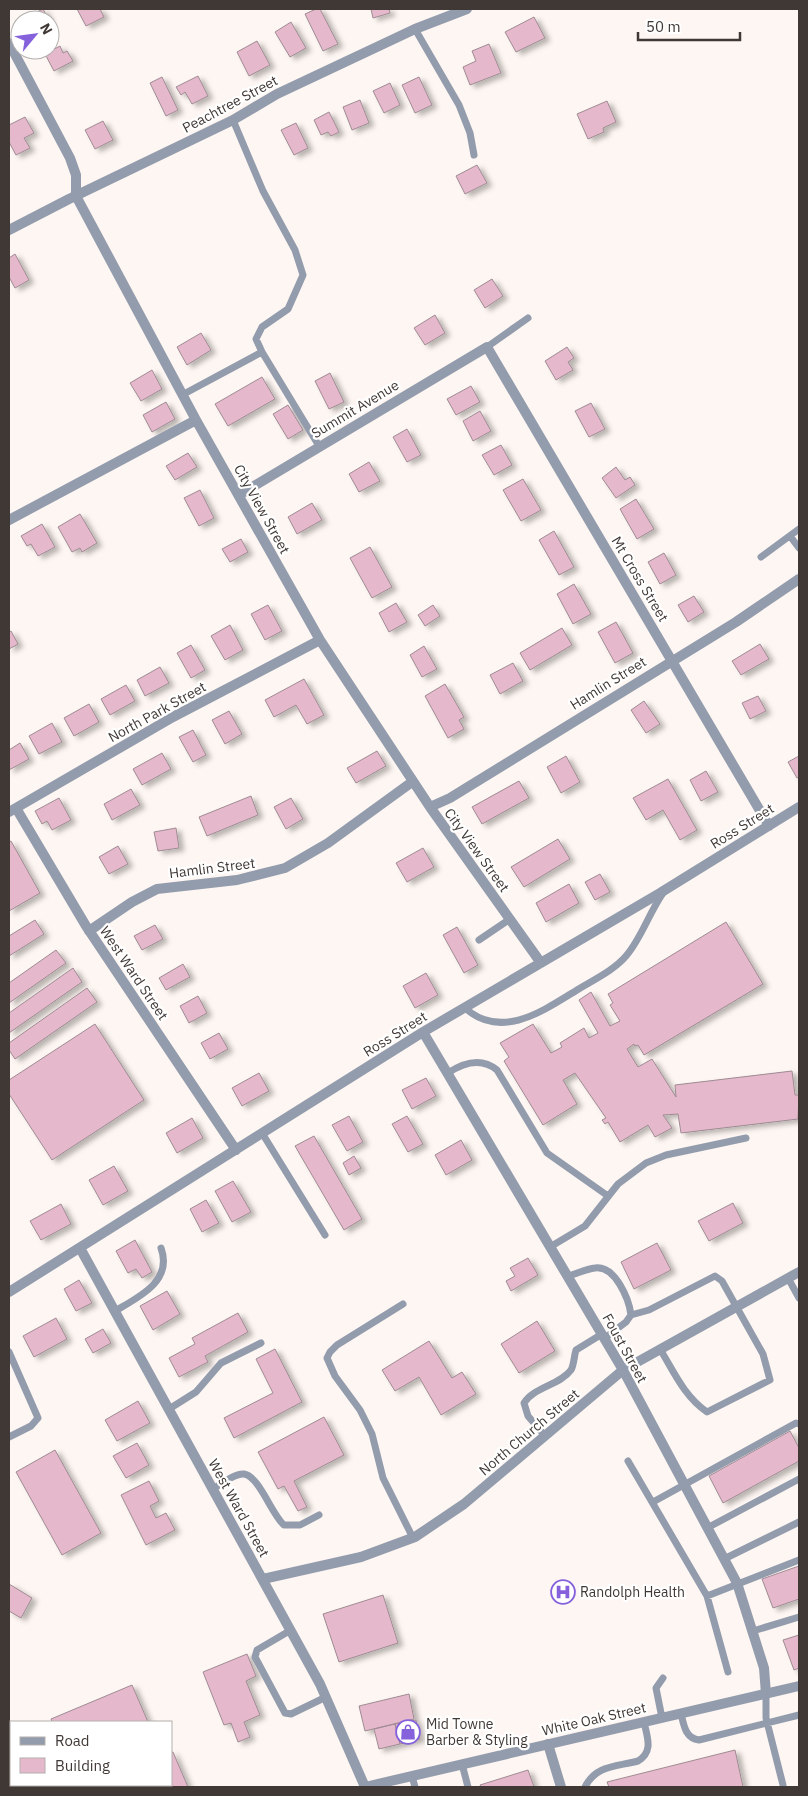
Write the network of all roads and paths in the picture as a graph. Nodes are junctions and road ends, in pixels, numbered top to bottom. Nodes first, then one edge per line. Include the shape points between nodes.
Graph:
1 (467, 9) edge
2 (415, 29) junction
3 (9, 43) edge
4 (233, 120) junction
5 (474, 155) dead end
6 (76, 196) junction
7 (9, 230) edge
8 (528, 318) dead end
9 (487, 347) junction
10 (262, 352) junction
11 (182, 395) junction
12 (196, 420) junction
13 (319, 446) junction
14 (239, 495) junction
15 (9, 520) edge
16 (799, 529) edge
17 (790, 536) junction
18 (799, 548) edge
19 (761, 557) dead end
20 (799, 579) edge
21 (320, 640) junction
22 (672, 660) junction
23 (412, 782) junction
24 (430, 807) junction
25 (799, 807) edge
26 (12, 810) edge
27 (770, 826) junction
28 (666, 889) junction
29 (510, 918) junction
30 (89, 931) junction
31 (479, 940) dead end
32 (541, 962) junction
33 (465, 1008) junction
34 (423, 1032) junction
35 (448, 1073) junction
36 (262, 1133) junction
37 (746, 1138) dead end
38 (236, 1150) junction
39 (608, 1196) junction
40 (325, 1235) dead end
41 (550, 1247) junction
42 (80, 1248) junction
43 (161, 1248) dead end
44 (799, 1272) edge
45 (568, 1276) junction
46 (788, 1278) junction
47 (9, 1292) edge
48 (799, 1298) edge
49 (403, 1304) dead end
50 (737, 1306) junction
51 (114, 1311) junction
52 (631, 1315) junction
53 (603, 1336) junction
54 (261, 1343) dead end
55 (660, 1349) junction
56 (9, 1352) edge
57 (623, 1370) junction
58 (169, 1410) junction
59 (799, 1424) edge
60 (546, 1436) junction
61 (9, 1437) edge
62 (628, 1461) dead end
63 (799, 1478) edge
64 (684, 1486) junction
65 (213, 1489) junction
66 (653, 1502) junction
67 (319, 1515) dead end
68 (799, 1522) edge
69 (706, 1528) junction
70 (413, 1538) junction
71 (724, 1559) junction
72 (799, 1560) edge
73 (262, 1579) junction
74 (737, 1583) junction
75 (707, 1596) junction
76 (799, 1617) edge
77 (291, 1630) junction
78 (753, 1631) junction
79 (728, 1672) dead end
80 (663, 1678) dead end
81 (799, 1686) edge
82 (766, 1694) junction
83 (326, 1697) junction
84 (680, 1714) junction
85 (799, 1714) edge
86 (662, 1718) junction
87 (644, 1722) junction
88 (767, 1722) junction
89 (548, 1744) junction
90 (462, 1764) junction
91 (412, 1776) junction
92 (783, 1785) dead end
93 (365, 1787) edge
94 (416, 1787) edge
95 (468, 1787) edge
96 (561, 1787) edge
97 (585, 1787) edge

1 - 2 street, Peachtree Street
2 - 4 street, Peachtree Street via 277,94
2 - 5 lane via 458,105 470,133
3 - 6 street, City View Street via 70,158 76,175
4 - 6 street, Peachtree Street
4 - 10 lane via 263,191 295,250 303,275 288,309 262,327 256,338
6 - 7 street, Peachtree Street
6 - 11 street, City View Street
8 - 9 lane
9 - 13 street, Summit Avenue
9 - 22 street, Mt Cross Street
10 - 11 lane
10 - 13 lane
11 - 12 street, City View Street
12 - 14 street, City View Street
12 - 15 street
13 - 14 street, Summit Avenue
14 - 21 street, City View Street
16 - 17 lane
17 - 18 lane
17 - 19 lane
20 - 22 street, Hamlin Street
21 - 23 street, City View Street
21 - 26 street, North Park Street via 173,718
22 - 24 street, Hamlin Street via 450,798
22 - 27 street, Mt Cross Street
23 - 24 street, City View Street
23 - 30 street, Hamlin Street via 291,866 261,876 158,889
24 - 29 street, City View Street
25 - 27 street, Ross Street
26 - 30 street, West Ward Street
27 - 28 street, Ross Street
28 - 32 street, Ross Street
28 - 33 lane via 625,958 544,1010 522,1020 494,1022
29 - 31 lane
29 - 32 street, City View Street
30 - 38 street, West Ward Street
32 - 33 street, Ross Street
33 - 34 street, Ross Street
34 - 35 street, Foust Street
34 - 36 street, Ross Street
35 - 39 lane via 470,1063 482,1062 492,1066 547,1153
35 - 41 street, Foust Street
36 - 38 street, Ross Street
36 - 40 lane
37 - 39 lane via 666,1155 646,1163
38 - 42 street, Ross Street
39 - 41 lane via 585,1226
41 - 45 street, Foust Street
42 - 47 street, Ross Street
42 - 51 street, West Ward Street
43 - 51 lane via 165,1269 141,1295
44 - 46 street, North Church Street
45 - 52 lane via 603,1268 622,1290
45 - 53 street, Foust Street
46 - 48 lane
46 - 50 street, North Church Street
49 - 70 lane via 337,1345 327,1358 372,1434 383,1478
50 - 52 lane via 722,1281 715,1276 649,1310
50 - 55 street, North Church Street
50 - 55 lane via 763,1354 770,1380 744,1395 707,1412 694,1403
51 - 58 street, West Ward Street
52 - 53 lane via 626,1322
53 - 57 street, Foust Street
53 - 60 lane via 576,1350 567,1374 524,1403 528,1416
54 - 58 lane via 221,1363 196,1392
55 - 57 street, North Church Street
56 - 61 lane via 38,1414 31,1426
57 - 60 street, North Church Street
57 - 64 street, Foust Street
58 - 65 street, West Ward Street
59 - 64 lane
60 - 70 street, North Church Street via 464,1504
62 - 66 lane
63 - 69 lane
64 - 66 lane
64 - 69 street, Foust Street
65 - 67 lane via 244,1474 252,1477 284,1525 300,1525
65 - 73 street, West Ward Street
66 - 75 lane
68 - 71 lane
69 - 71 street, Foust Street
70 - 73 street, North Church Street via 362,1557
71 - 74 street, Foust Street
72 - 74 lane
73 - 77 street, West Ward Street
74 - 75 lane
74 - 78 street, Foust Street
75 - 79 lane
76 - 78 lane
77 - 83 street, West Ward Street
77 - 83 lane via 257,1650 255,1657 285,1713 291,1714
78 - 82 street, Foust Street via 764,1668
80 - 86 lane via 656,1688
81 - 82 street, White Oak Street
82 - 84 street, White Oak Street
82 - 88 lane
83 - 93 street, West Ward Street
84 - 86 street, White Oak Street
84 - 88 lane via 686,1733 699,1740
85 - 88 lane
86 - 87 street, White Oak Street
87 - 89 street, White Oak Street
87 - 97 lane via 649,1745 644,1757 598,1771 590,1776
88 - 92 lane
89 - 90 street, White Oak Street
89 - 96 street
90 - 91 street, White Oak Street
90 - 95 lane
91 - 93 street, White Oak Street
91 - 94 lane

